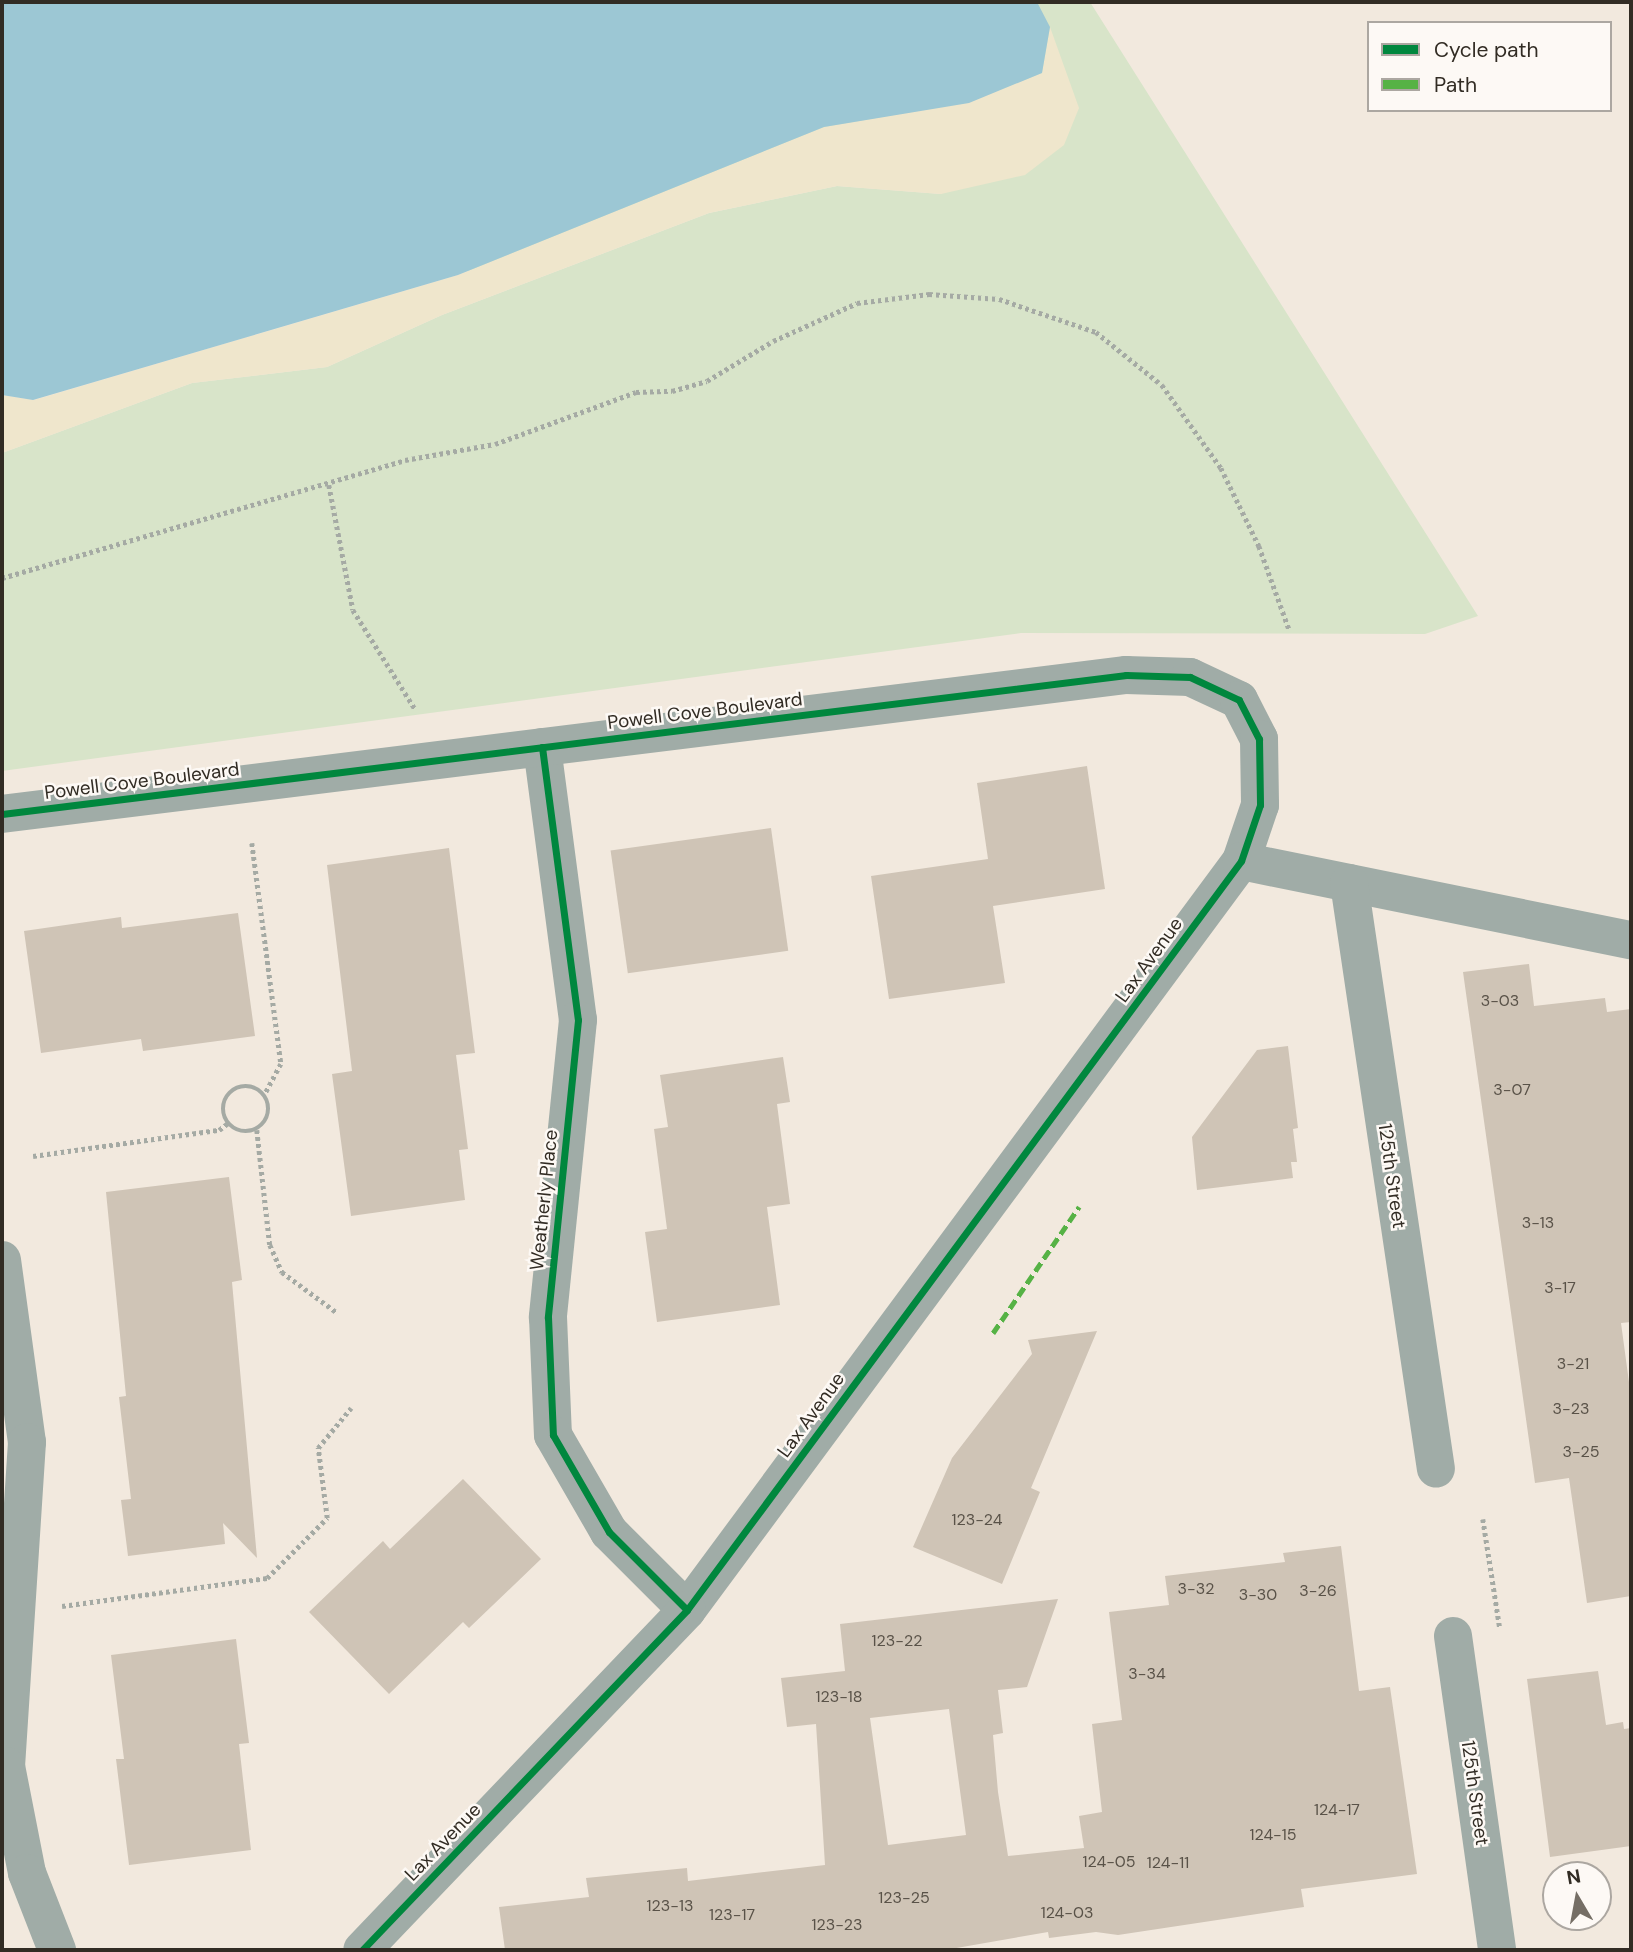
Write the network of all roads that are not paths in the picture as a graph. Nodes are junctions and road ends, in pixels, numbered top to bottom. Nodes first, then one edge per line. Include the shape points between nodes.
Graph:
1 (542, 747) junction
2 (2, 814) edge
3 (1241, 861) junction
4 (1349, 883) junction
5 (1631, 940) edge
6 (2, 1260) edge
7 (1436, 1469) dead end
8 (687, 1611) junction
9 (1453, 1636) dead end
10 (57, 1950) edge
11 (362, 1950) edge
12 (1497, 1950) edge

1 - 2 street, Powell Cove Boulevard
1 - 3 street, Powell Cove Boulevard via 1126,675 1190,677 1239,700 1259,739 1260,805
1 - 8 street, Weatherly Place via 578,1020 548,1317 553,1435 609,1532
3 - 4 street
3 - 8 street, Lax Avenue
4 - 5 street
4 - 7 street, 125th Street
6 - 10 street via 27,1441 6,1766 27,1874
8 - 11 street, Lax Avenue
9 - 12 street, 125th Street

